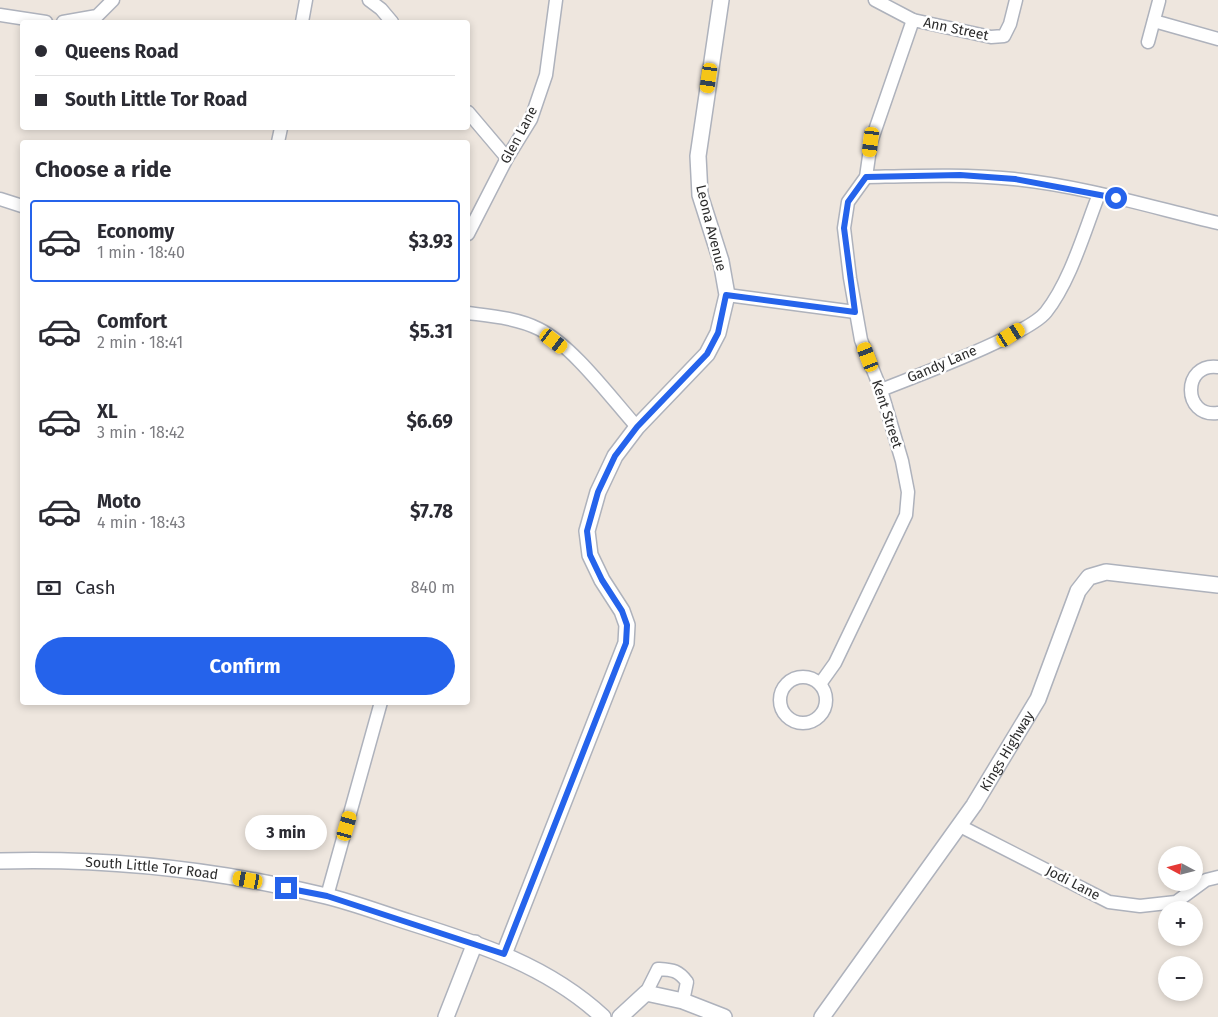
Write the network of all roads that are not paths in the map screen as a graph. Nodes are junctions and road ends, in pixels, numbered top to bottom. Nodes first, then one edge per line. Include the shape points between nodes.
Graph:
1 (113, 0) edge
2 (306, 0) edge
3 (369, 0) edge
4 (556, 0) edge
5 (721, 0) edge
6 (875, 0) edge
7 (1016, 0) edge
8 (1160, 0) edge
9 (0, 15) edge
10 (33, 20) edge
11 (74, 20) edge
12 (302, 20) edge
13 (390, 20) edge
14 (914, 20) junction
15 (1154, 21) junction
16 (1218, 39) edge
17 (1148, 42) dead end
18 (470, 114) edge
19 (507, 158) junction
20 (866, 177) junction
21 (1098, 194) junction
22 (0, 199) edge
23 (20, 205) edge
24 (1218, 224) edge
25 (470, 230) edge
26 (726, 295) junction
27 (470, 312) edge
28 (855, 312) junction
29 (1218, 367) edge
30 (881, 390) junction
31 (1218, 413) edge
32 (637, 427) junction
33 (1218, 585) edge
34 (820, 684) dead end
35 (380, 705) edge
36 (960, 826) junction
37 (0, 860) edge
38 (1218, 877) edge
39 (327, 896) junction
40 (475, 943) junction
41 (504, 954) junction
42 (646, 993) junction
43 (683, 1002) junction
44 (446, 1017) edge
45 (603, 1017) edge
46 (620, 1017) edge
47 (724, 1017) edge
48 (822, 1017) edge

1 - 11 street via 97,16
2 - 12 street
3 - 13 street
4 - 19 street, Glen Lane via 546,75 531,120
5 - 26 street, Leona Avenue via 698,156 700,195 721,261
6 - 14 street, Ann Street
7 - 14 street, Ann Street via 1004,36 991,37
8 - 15 street
9 - 10 street
14 - 20 street, Kent Street via 871,142
15 - 16 street
15 - 17 street
18 - 19 street
19 - 25 street, Glen Lane
20 - 21 street via 960,175 1015,179
20 - 28 street, Kent Street via 848,202 844,228
21 - 24 street
21 - 30 street, Gandy Lane via 1060,292 1044,315 1011,335
22 - 23 street
26 - 28 street
26 - 32 street, Leona Avenue via 718,333 707,354
27 - 32 street via 539,329 570,352
28 - 30 street, Kent Street via 861,340
29 - 31 street via 1198,372 1191,382 1190,392 1200,409
30 - 34 street, Kent Street via 902,461 908,492 906,515 835,663
32 - 41 street, Leona Avenue via 615,456 598,492 587,531 590,555 627,625 626,643
33 - 36 street, Kings Highway via 1111,572 1089,577 1074,597 1038,699
35 - 39 street
36 - 38 street, Jodi Lane via 1109,902 1140,906 1176,902 1206,880
36 - 48 street, Kings Highway
37 - 39 street, South Little Tor Road via 143,864
39 - 40 street, South Little Tor Road
40 - 41 street, South Little Tor Road
40 - 44 street
41 - 45 street, South Little Tor Road via 583,999
42 - 43 street
42 - 43 street via 658,970 673,970 680,972 687,982
42 - 46 street
43 - 47 street

